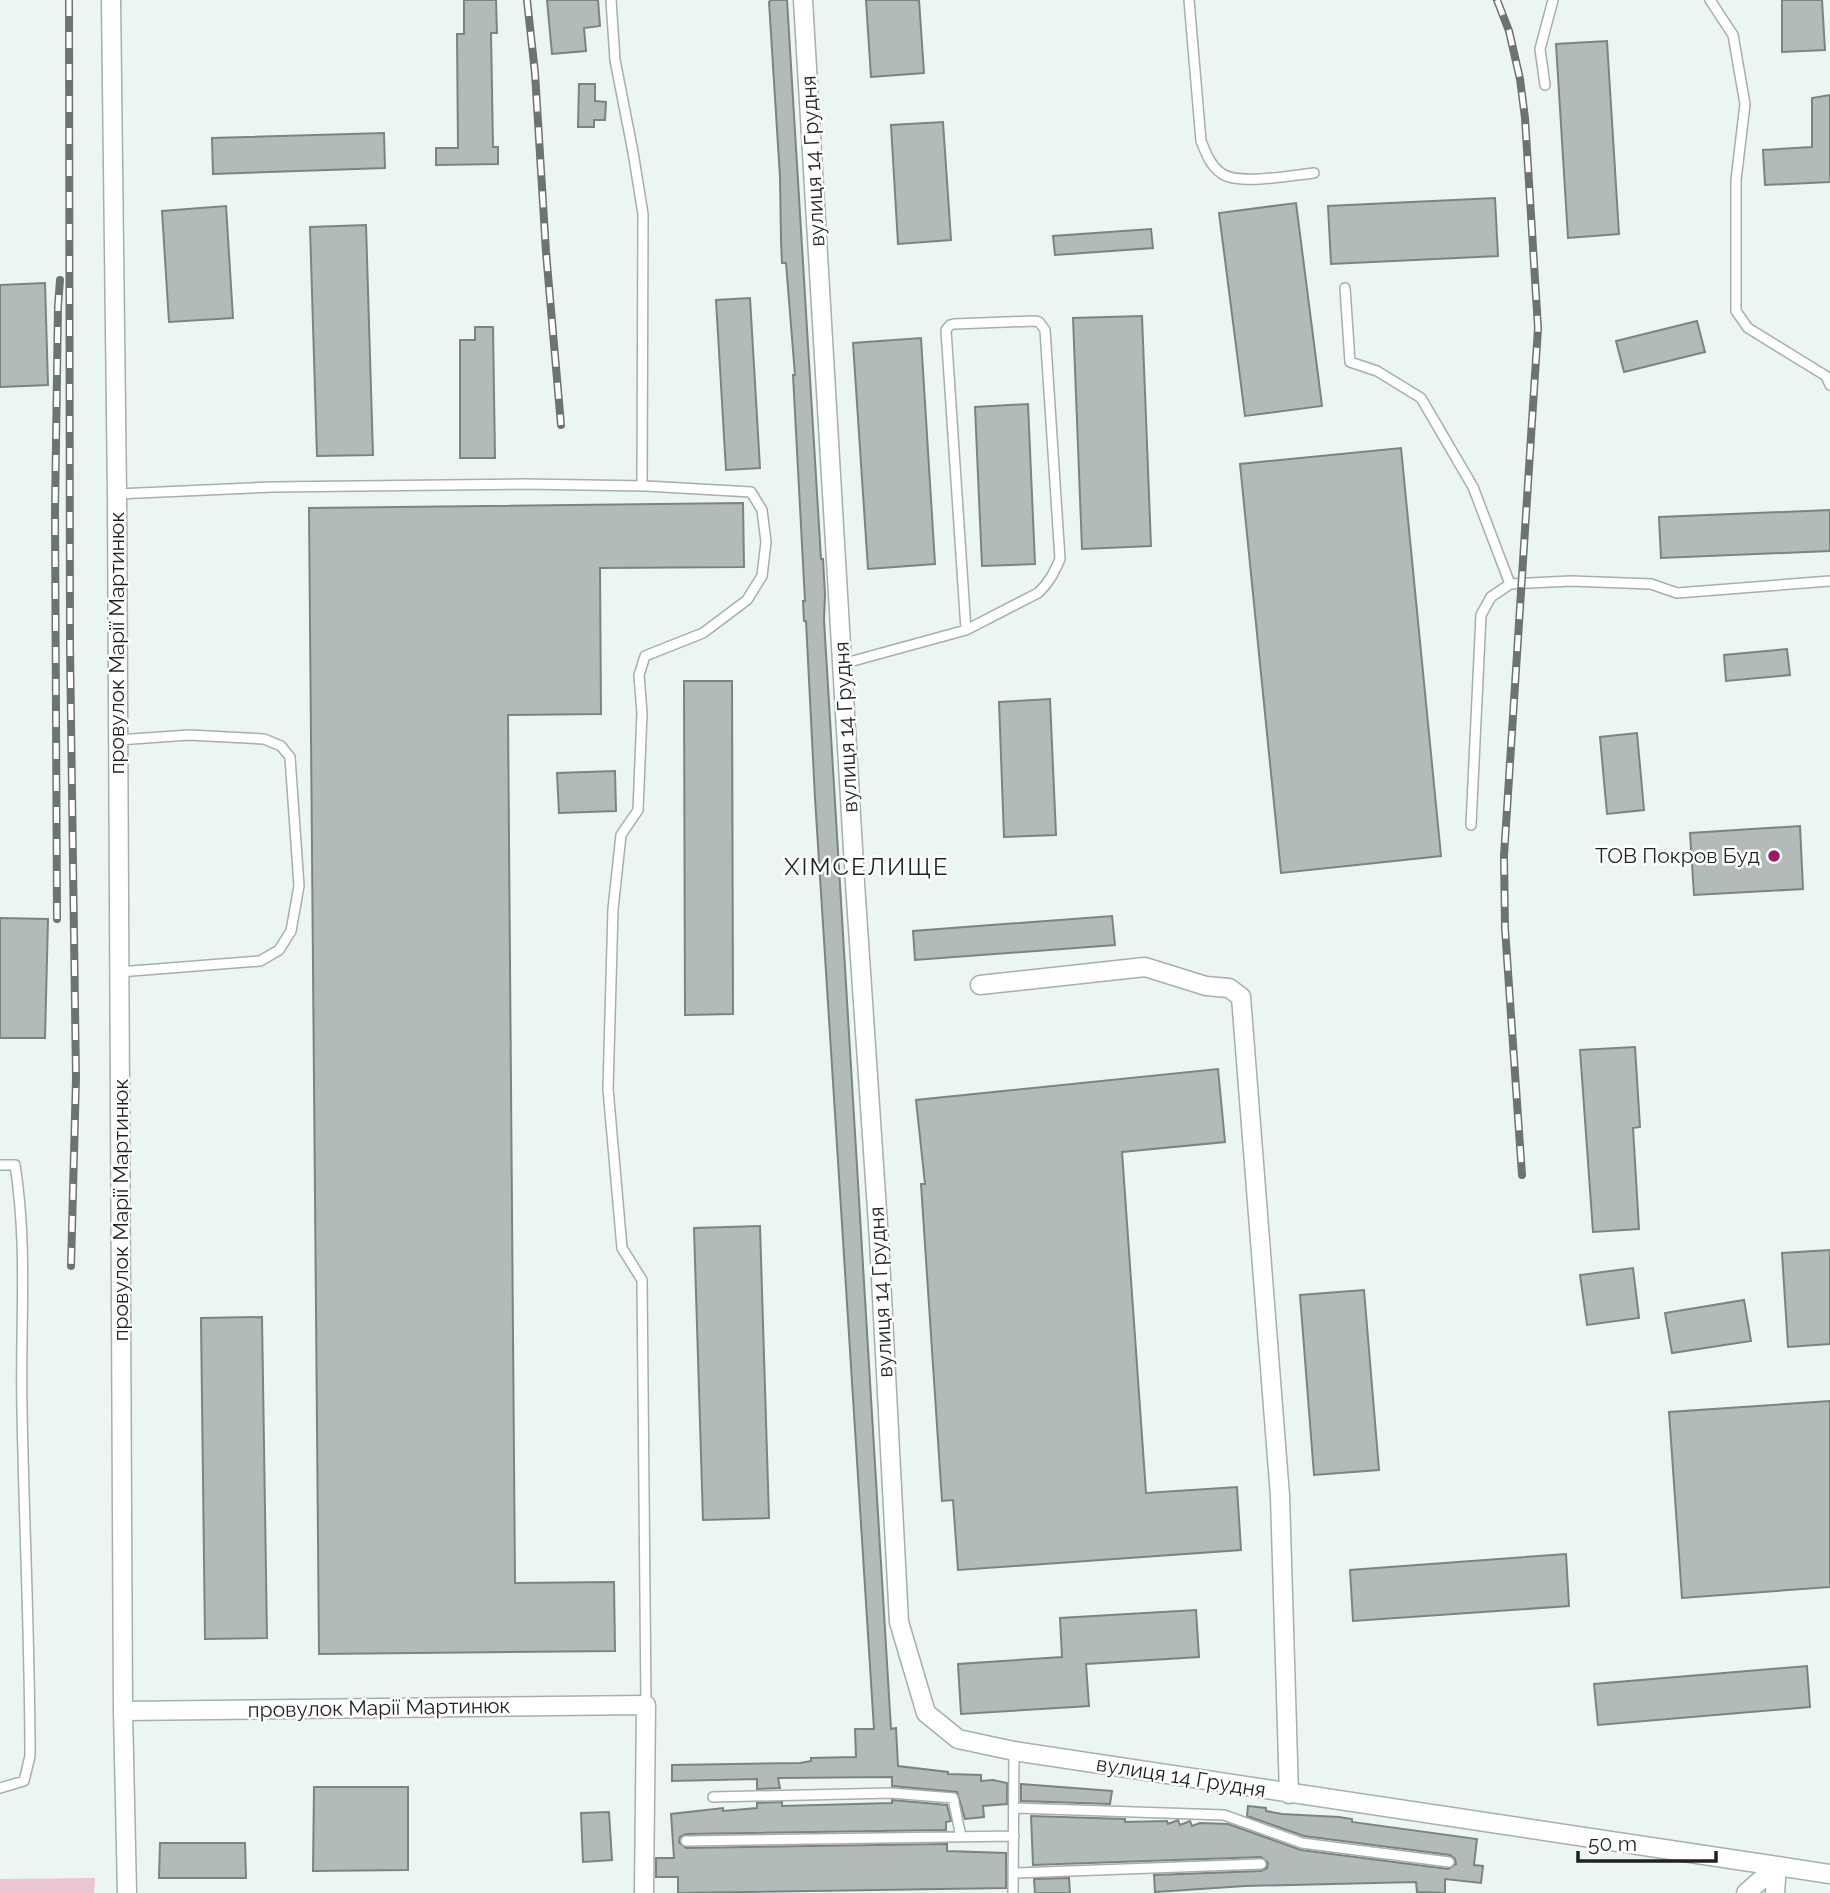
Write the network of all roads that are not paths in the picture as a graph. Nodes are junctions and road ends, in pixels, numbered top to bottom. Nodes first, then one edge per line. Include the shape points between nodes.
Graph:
1 (111, 0) edge
2 (611, 0) edge
3 (803, 0) edge
4 (1189, 0) edge
5 (1553, 0) edge
6 (1710, 0) edge
7 (1545, 85) dead end
8 (1314, 173) dead end
9 (1345, 288) dead end
10 (1830, 385) edge
11 (642, 486) junction
12 (117, 494) junction
13 (1830, 581) edge
14 (1510, 584) junction
15 (965, 630) junction
16 (842, 664) junction
17 (118, 740) junction
18 (1471, 825) dead end
19 (119, 972) junction
20 (980, 985) dead end
21 (0, 1165) edge
22 (646, 1705) junction
23 (123, 1711) junction
24 (1014, 1751) junction
25 (0, 1788) edge
26 (1289, 1794) junction
27 (713, 1797) dead end
28 (1014, 1808) junction
29 (1014, 1836) junction
30 (961, 1837) junction
31 (685, 1842) dead end
32 (1449, 1861) dead end
33 (1261, 1864) dead end
34 (1776, 1866) junction
35 (1014, 1873) junction
36 (1830, 1874) edge
37 (127, 1893) edge
38 (644, 1893) edge
39 (1013, 1893) edge
40 (1746, 1893) edge
41 (1775, 1893) edge

1 - 12 street, провулок Марії Мартинюк
2 - 11 lane via 615,60 643,214
3 - 16 street, вулиця 14 Грудня
4 - 8 lane via 1201,141 1210,162 1223,175 1245,179
5 - 7 lane via 1540,49
6 - 10 lane via 1733,35 1745,104 1736,180 1737,312 1748,328 1826,376
9 - 14 lane via 1350,362 1377,371 1421,398 1473,487
11 - 12 lane via 273,486
11 - 22 lane via 751,492 762,510 766,542 762,576 747,600 703,633 645,656 639,675 638,810 621,835 613,909 608,1089 622,1248 642,1280
12 - 17 street, провулок Марії Мартинюк
13 - 14 lane via 1677,593 1651,584
14 - 18 lane via 1491,597 1481,615
15 - 15 lane via 1038,593 1059,559 1045,330 1039,322 954,324 946,330
15 - 16 lane
16 - 24 street, вулиця 14 Грудня via 899,1622 926,1713 958,1740
17 - 19 street, провулок Марії Мартинюк
17 - 19 lane via 238,736 281,746 289,757 299,886 291,931 279,950 260,961
19 - 23 street, провулок Марії Мартинюк
20 - 26 street via 1145,967 1228,988 1241,997 1280,1496
21 - 25 lane via 15,1164 19,1188 30,1756 24,1781
22 - 23 street, провулок Марії Мартинюк
22 - 38 street
23 - 37 street
24 - 26 street, вулиця 14 Грудня
24 - 28 lane
26 - 34 street, вулиця 14 Грудня
27 - 30 lane via 891,1793 953,1798
28 - 29 lane
28 - 32 lane via 1224,1815 1303,1843
29 - 30 lane
29 - 35 lane
30 - 31 lane
33 - 35 lane
34 - 36 street, вулиця 14 Грудня
34 - 40 street
34 - 41 street
35 - 39 lane

